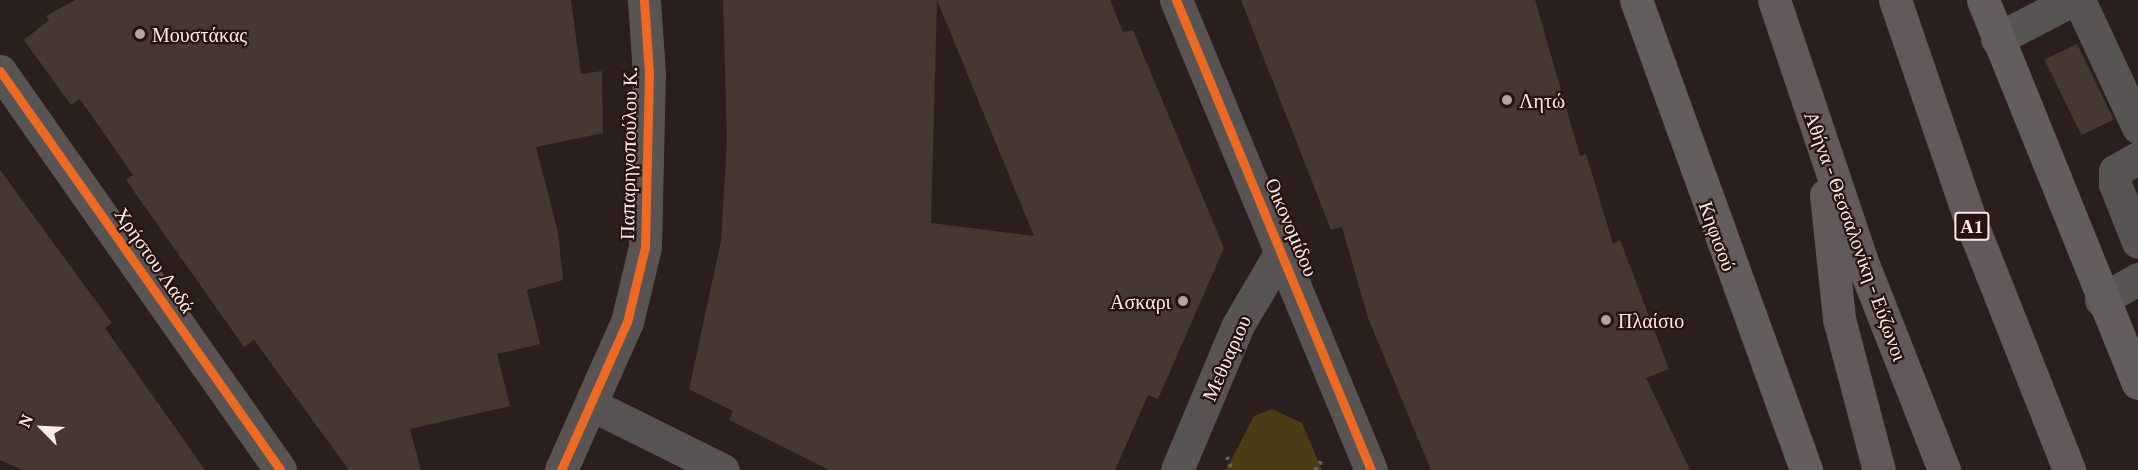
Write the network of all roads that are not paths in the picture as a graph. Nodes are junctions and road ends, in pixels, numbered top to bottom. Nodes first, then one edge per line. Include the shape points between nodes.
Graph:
1 (644, 0) edge
2 (1176, 0) edge
3 (1636, 0) edge
4 (1774, 0) edge
5 (1895, 0) edge
6 (1983, 0) edge
7 (2072, 0) edge
8 (2079, 0) edge
9 (1997, 39) junction
10 (0, 71) edge
11 (2138, 127) edge
12 (1819, 134) junction
13 (2138, 158) edge
14 (2138, 242) edge
15 (1282, 250) junction
16 (2138, 279) edge
17 (2101, 300) junction
18 (2138, 383) edge
19 (592, 405) junction
20 (2069, 463) edge
21 (280, 470) edge
22 (561, 470) edge
23 (723, 470) edge
24 (1177, 470) edge
25 (1371, 470) edge
26 (1806, 470) edge
27 (1879, 470) edge
28 (1944, 470) edge

1 - 19 street, Παπαρηγοπούλου Κ. via 649,74 645,247 627,322
2 - 15 street, Οικονομίδου
3 - 26 main road, Κηφισού
4 - 12 highway, Αθήνα - Θεσσαλονίκη - Εύζωνοι
5 - 20 highway, Α1 via 1971,222
6 - 9 main road
7 - 9 street
8 - 11 street
9 - 17 main road
10 - 21 street, Χρήστου Λαδά
12 - 27 highway via 1839,320
12 - 28 highway, Αθήνα - Θεσσαλονίκη - Εύζωνοι via 1861,259
13 - 14 street via 2115,171 2115,184
15 - 24 street, Μεθυαριου via 1238,326
15 - 25 street, Οικονομίδου
16 - 17 street
17 - 18 main road
19 - 22 street, Παπαρηγοπούλου Κ.
19 - 23 street

